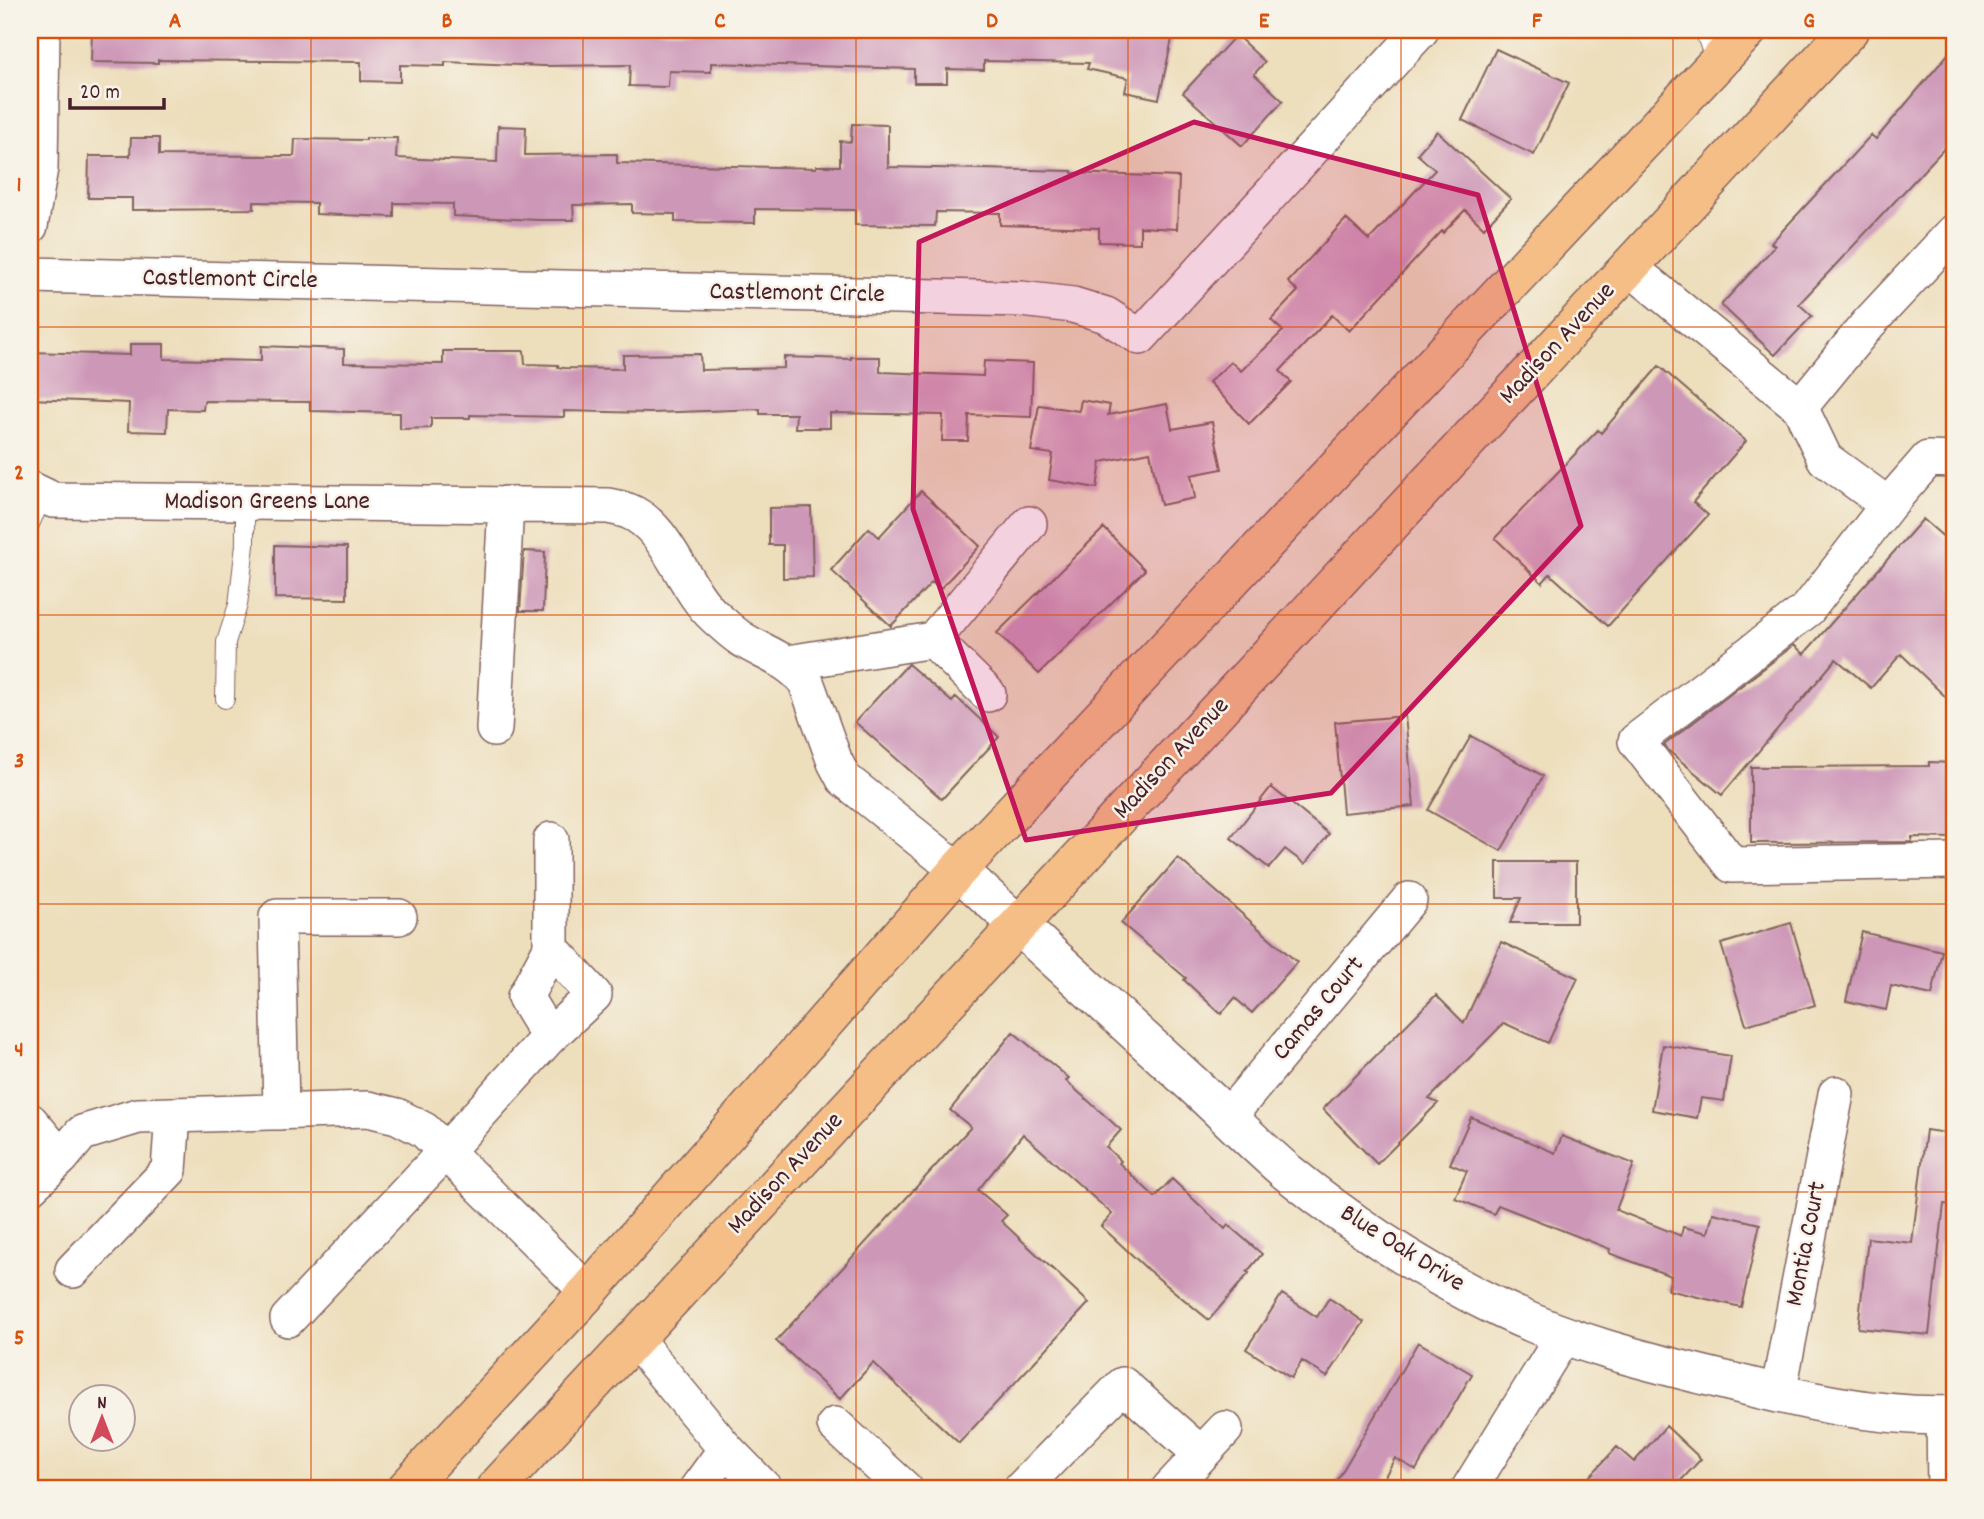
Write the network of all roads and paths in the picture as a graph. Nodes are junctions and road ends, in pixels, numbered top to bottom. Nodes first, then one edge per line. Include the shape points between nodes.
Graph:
1 (41, 30) edge
2 (1420, 30) edge
3 (1748, 30) edge
4 (1849, 30) edge
5 (1710, 47) edge
6 (30, 226) edge
7 (1954, 232) edge
8 (1629, 267) junction
9 (30, 275) edge
10 (1800, 407) junction
11 (1954, 460) edge
12 (245, 502) junction
13 (34, 503) edge
14 (506, 504) junction
15 (1888, 505) junction
16 (1029, 524) dead end
17 (933, 640) junction
18 (788, 663) junction
19 (988, 694) dead end
20 (225, 699) dead end
21 (494, 729) dead end
22 (551, 840) dead end
23 (1954, 861) edge
24 (958, 870) junction
25 (1409, 900) dead end
26 (399, 917) dead end
27 (1019, 925) junction
28 (551, 948) junction
29 (549, 1037) junction
30 (1836, 1094) dead end
31 (281, 1112) junction
32 (173, 1115) junction
33 (1228, 1117) junction
34 (30, 1121) edge
35 (446, 1152) junction
36 (61, 1158) junction
37 (30, 1187) edge
38 (73, 1270) dead end
39 (589, 1292) junction
40 (288, 1319) dead end
41 (1564, 1335) junction
42 (634, 1338) junction
43 (1778, 1394) junction
44 (1949, 1415) edge
45 (835, 1425) dead end
46 (1225, 1429) dead end
47 (726, 1449) junction
48 (1201, 1454) junction
49 (406, 1489) edge
50 (495, 1489) edge
51 (697, 1489) edge
52 (765, 1489) edge
53 (905, 1489) edge
54 (1021, 1489) edge
55 (1169, 1489) edge
56 (1469, 1489) edge
57 (1945, 1489) edge

1 - 6 street via 40,168
2 - 9 street, Castlemont Circle via 1140,338 1106,315 1073,305 1021,299
3 - 5 main road
4 - 8 main road, Madison Avenue
5 - 24 main road
7 - 10 street via 1867,325
8 - 10 street
8 - 27 main road, Madison Avenue
10 - 15 street via 1825,458
11 - 15 street via 1928,459
12 - 13 street, Madison Greens Lane
12 - 14 street, Madison Greens Lane
12 - 20 lane via 238,605 226,642
14 - 18 street, Madison Greens Lane via 607,506 629,511 663,541 713,615 739,637
14 - 21 street
15 - 23 street via 1808,609 1636,741 1732,864
16 - 17 street
17 - 18 street
17 - 19 street
18 - 24 street via 806,682 844,779
22 - 28 street
24 - 27 street, Blue Oak Drive
24 - 39 main road
25 - 33 street, Camas Court
26 - 31 street via 277,917
27 - 33 street, Blue Oak Drive
27 - 42 main road, Madison Avenue
28 - 29 street via 525,997
28 - 29 street via 594,995
29 - 35 street
30 - 43 street, Montia Court
31 - 32 street
31 - 35 street via 368,1109 397,1116 424,1130
32 - 36 street via 138,1116 82,1133
32 - 38 street via 169,1170
33 - 41 street, Blue Oak Drive via 1287,1171 1403,1254 1500,1308
34 - 36 street
35 - 39 street
35 - 40 street
36 - 37 street
39 - 49 main road
41 - 43 street, Blue Oak Drive via 1634,1359
41 - 56 street
42 - 47 street
42 - 50 main road, Madison Avenue
43 - 44 street, Blue Oak Drive via 1887,1413
44 - 57 street
45 - 53 street
46 - 48 street
47 - 51 street
47 - 52 street
48 - 54 street via 1124,1385
48 - 55 street

